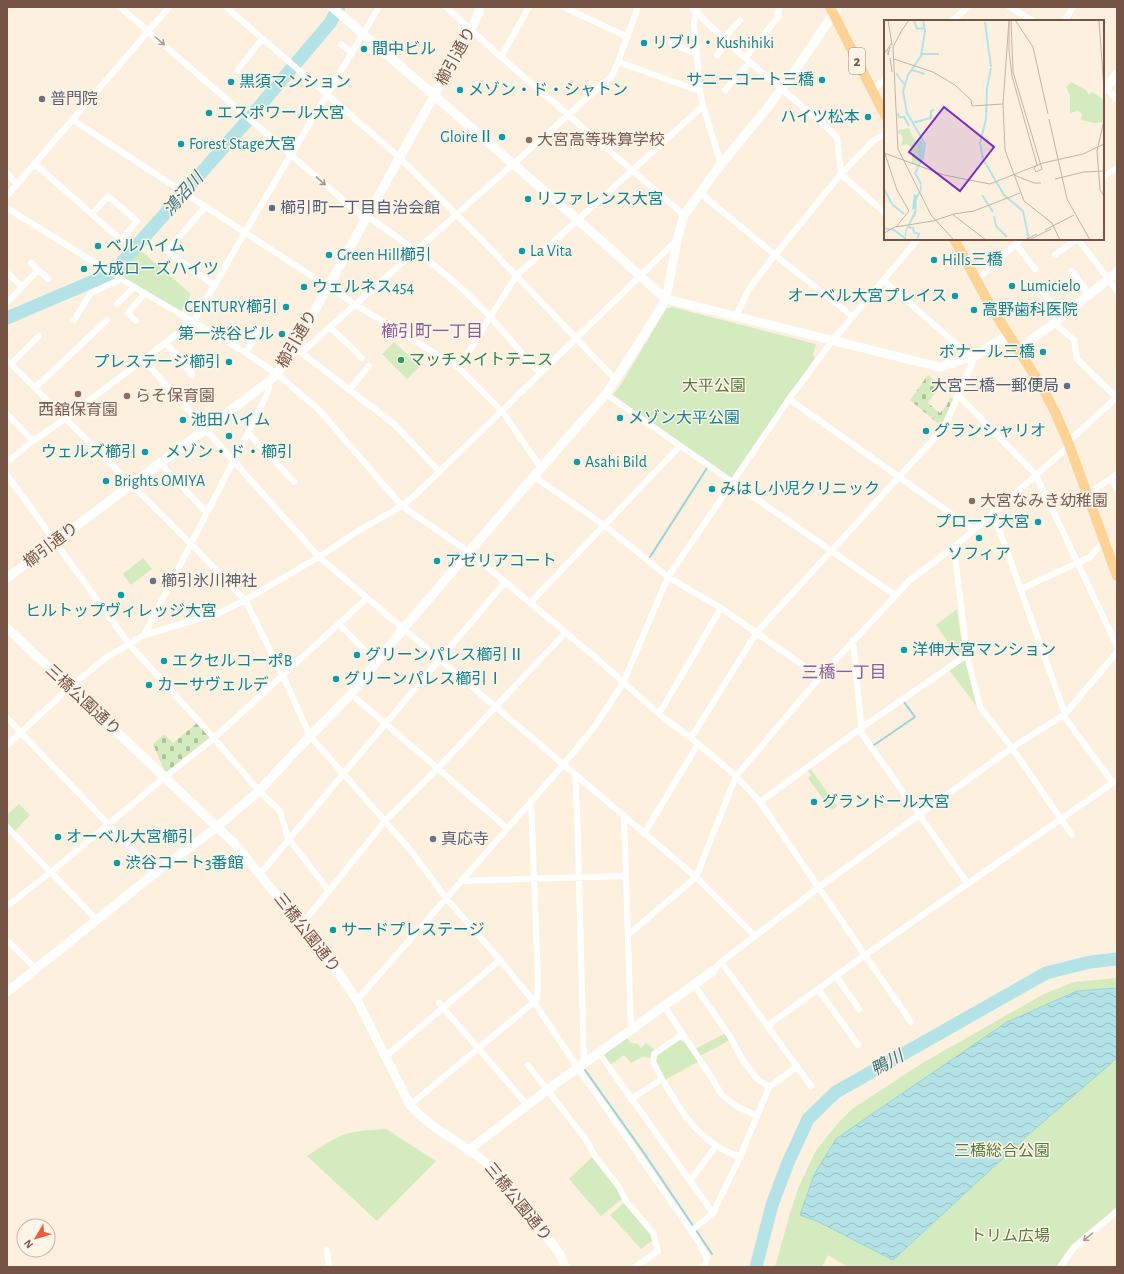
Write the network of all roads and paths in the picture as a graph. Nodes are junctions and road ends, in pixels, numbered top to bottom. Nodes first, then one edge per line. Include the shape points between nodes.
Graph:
1 (120, 7) edge
2 (169, 7) edge
3 (226, 7) edge
4 (379, 7) edge
5 (446, 7) edge
6 (480, 7) edge
7 (529, 7) edge
8 (563, 7) edge
9 (638, 7) edge
10 (780, 7) edge
11 (968, 7) edge
12 (1009, 7) edge
13 (1073, 7) edge
14 (332, 8) edge
15 (695, 8) edge
16 (834, 9) edge
17 (740, 20) dead end
18 (953, 20) edge
19 (1031, 20) edge
20 (1066, 20) edge
21 (471, 29) junction
22 (148, 31) junction
23 (363, 34) junction
24 (628, 37) junction
25 (262, 39) junction
26 (726, 40) junction
27 (671, 43) dead end
28 (341, 44) dead end
29 (352, 53) junction
30 (697, 54) junction
31 (717, 55) dead end
32 (501, 57) junction
33 (748, 60) junction
34 (618, 62) junction
35 (237, 71) dead end
36 (1117, 74) edge
37 (884, 80) edge
38 (1104, 87) edge
39 (781, 89) junction
40 (725, 90) dead end
41 (872, 90) junction
42 (700, 91) junction
43 (327, 94) junction
44 (434, 96) junction
45 (1117, 100) edge
46 (703, 106) junction
47 (884, 113) edge
48 (568, 114) junction
49 (73, 120) junction
50 (884, 135) edge
51 (292, 155) junction
52 (399, 157) junction
53 (35, 164) junction
54 (513, 164) junction
55 (721, 164) junction
56 (1117, 168) edge
57 (632, 170) junction
58 (7, 173) edge
59 (841, 174) junction
60 (1104, 176) edge
61 (17, 184) junction
62 (700, 193) junction
63 (7, 196) edge
64 (205, 207) junction
65 (7, 208) edge
66 (884, 212) edge
67 (92, 214) junction
68 (456, 214) junction
69 (684, 215) junction
70 (366, 218) junction
71 (578, 220) junction
72 (245, 232) junction
73 (677, 240) junction
74 (916, 240) edge
75 (955, 240) edge
76 (1020, 240) edge
77 (1076, 240) edge
78 (1078, 240) edge
79 (1016, 244) junction
80 (416, 250) junction
81 (774, 255) junction
82 (1055, 255) dead end
83 (31, 263) dead end
84 (1035, 269) dead end
85 (38, 270) junction
86 (1072, 271) dead end
87 (7, 272) edge
88 (1117, 272) edge
89 (517, 276) junction
90 (640, 276) junction
91 (118, 277) junction
92 (48, 279) dead end
93 (1108, 279) junction
94 (883, 280) junction
95 (977, 280) junction
96 (215, 286) junction
97 (327, 286) junction
98 (22, 287) junction
99 (134, 287) junction
100 (1117, 291) edge
101 (1043, 292) dead end
102 (145, 293) junction
103 (1089, 295) junction
104 (666, 299) junction
105 (7, 301) edge
106 (117, 304) dead end
107 (356, 305) junction
108 (736, 316) junction
109 (852, 316) junction
110 (490, 317) junction
111 (1062, 317) junction
112 (74, 320) dead end
113 (107, 320) dead end
114 (136, 321) dead end
115 (194, 321) junction
116 (1054, 323) junction
117 (330, 327) junction
118 (259, 329) dead end
119 (1008, 335) junction
120 (39, 336) dead end
121 (577, 338) junction
122 (832, 341) junction
123 (166, 343) junction
124 (298, 350) junction
125 (1018, 350) junction
126 (246, 353) junction
127 (973, 356) junction
128 (362, 358) dead end
129 (143, 359) junction
130 (9, 362) edge
131 (370, 366) dead end
132 (459, 368) junction
133 (192, 374) dead end
134 (277, 374) junction
135 (540, 374) junction
136 (616, 380) junction
137 (267, 383) junction
138 (34, 388) junction
139 (349, 390) junction
140 (606, 394) junction
141 (958, 395) junction
142 (1117, 398) edge
143 (789, 399) junction
144 (502, 411) junction
145 (7, 414) edge
146 (65, 419) junction
147 (205, 429) junction
148 (248, 433) junction
149 (33, 441) junction
150 (1068, 444) junction
151 (680, 446) junction
152 (7, 462) edge
153 (233, 462) junction
154 (160, 463) junction
155 (541, 468) junction
156 (440, 472) junction
157 (1117, 474) edge
158 (7, 475) edge
159 (1036, 475) junction
160 (533, 476) junction
161 (899, 477) junction
162 (1110, 480) junction
163 (294, 482) dead end
164 (732, 482) junction
165 (132, 484) junction
166 (1117, 488) edge
167 (1087, 495) junction
168 (402, 506) junction
169 (994, 512) junction
170 (207, 513) junction
171 (604, 524) junction
172 (974, 530) junction
173 (1104, 541) junction
174 (56, 542) junction
175 (191, 544) junction
176 (954, 547) junction
177 (831, 551) junction
178 (469, 552) junction
179 (319, 557) junction
180 (1078, 563) junction
181 (1117, 576) edge
182 (668, 577) junction
183 (7, 578) edge
184 (505, 582) junction
185 (1021, 589) junction
186 (895, 595) junction
187 (367, 598) junction
188 (245, 600) junction
189 (530, 603) junction
190 (721, 608) junction
191 (339, 624) junction
192 (7, 628) edge
193 (403, 629) junction
194 (565, 632) junction
195 (757, 632) junction
196 (144, 635) junction
197 (853, 640) junction
198 (129, 644) junction
199 (1117, 646) edge
200 (1117, 652) edge
201 (966, 655) junction
202 (440, 660) junction
203 (376, 662) junction
204 (283, 676) junction
205 (820, 677) junction
206 (623, 683) junction
207 (69, 688) junction
208 (351, 694) junction
209 (496, 707) junction
210 (659, 714) junction
211 (1064, 714) junction
212 (7, 718) edge
213 (386, 724) junction
214 (861, 728) junction
215 (21, 732) junction
216 (310, 736) junction
217 (214, 738) junction
218 (691, 738) junction
219 (698, 744) junction
220 (7, 745) edge
221 (1012, 748) junction
222 (563, 765) junction
223 (438, 768) junction
224 (343, 774) junction
225 (575, 774) junction
226 (736, 776) junction
227 (165, 777) junction
228 (1115, 782) edge
229 (259, 791) junction
230 (531, 800) junction
231 (760, 802) junction
232 (919, 815) junction
233 (624, 816) junction
234 (1062, 819) junction
235 (385, 821) junction
236 (108, 824) junction
237 (7, 827) edge
238 (217, 827) junction
239 (507, 828) junction
240 (644, 834) junction
241 (1072, 834) dead end
242 (288, 838) junction
243 (51, 872) junction
244 (154, 874) junction
245 (260, 874) junction
246 (626, 876) junction
247 (696, 877) junction
248 (579, 878) junction
249 (534, 879) junction
250 (461, 881) junction
251 (968, 884) junction
252 (818, 888) junction
253 (329, 891) junction
254 (446, 898) junction
255 (7, 906) edge
256 (97, 920) junction
257 (301, 925) junction
258 (628, 935) junction
259 (755, 936) junction
260 (7, 940) edge
261 (865, 955) junction
262 (500, 960) junction
263 (721, 962) junction
264 (36, 969) junction
265 (713, 971) joint
266 (836, 976) junction
267 (694, 986) junction
268 (818, 989) junction
269 (7, 992) edge
270 (357, 1000) junction
271 (534, 1002) junction
272 (441, 1005) junction
273 (664, 1006) junction
274 (858, 1010) dead end
275 (912, 1022) dead end
276 (767, 1026) junction
277 (631, 1030) junction
278 (683, 1034) junction
279 (858, 1045) dead end
280 (478, 1048) junction
281 (599, 1053) junction
282 (386, 1056) junction
283 (528, 1065) dead end
284 (581, 1066) junction
285 (797, 1067) junction
286 (662, 1079) junction
287 (811, 1086) dead end
288 (769, 1087) junction
289 (547, 1090) junction
290 (632, 1099) junction
291 (410, 1105) junction
292 (528, 1106) junction
293 (757, 1116) junction
294 (716, 1146) junction
295 (469, 1150) junction
296 (740, 1157) junction
297 (690, 1181) junction
298 (1117, 1211) edge
299 (713, 1213) junction
300 (691, 1231) junction
301 (326, 1250) dead end
302 (642, 1265) edge
303 (329, 1267) edge
304 (565, 1267) edge
305 (635, 1267) edge
306 (704, 1267) edge
307 (1060, 1267) edge

1 - 22 street
2 - 22 street
3 - 25 street
4 - 23 street
5 - 21 street
6 - 21 street, 櫛引通り
7 - 32 street
8 - 24 street
9 - 24 street
10 - 33 street via 777,14 779,16
11 - 18 street
12 - 19 street
13 - 20 street
14 - 23 street
15 - 26 street
15 - 30 street
16 - 39 street via 804,59
16 - 41 main road, 2
17 - 26 street
21 - 32 street
21 - 44 street, 櫛引通り
22 - 49 street
22 -> 51 street
23 - 29 street
23 - 44 street
24 - 34 street
25 - 35 street
25 - 43 street
26 - 31 street
26 - 33 street
27 - 30 street
28 - 29 street
29 - 43 street
30 - 42 street
32 - 48 street
33 - 39 street
33 - 40 street
34 - 42 street
34 - 48 street via 612,76
36 - 38 street
37 - 41 street
38 - 45 street
39 - 55 street
39 - 59 street via 837,137
41 - 47 main road, 2
42 - 46 street
43 - 51 street
43 - 52 street
44 - 52 street, 櫛引通り
44 - 54 street
46 - 55 street
46 - 57 street
48 - 54 street
48 - 57 street
49 - 53 street
49 - 64 street
50 - 59 street via 872,141
51 -> 70 street
51 - 72 street
52 - 68 street
52 - 70 street, 櫛引通り
53 - 61 street
53 - 67 street
54 - 68 street
54 - 71 street
55 - 62 street
56 - 60 street
57 - 69 street
57 - 71 street
58 - 61 street
59 - 66 street
59 - 81 street
61 - 63 street
62 - 69 street
62 - 81 street
64 - 72 street
64 - 96 street via 167,251
65 - 91 street
67 - 67 street via 121,240 137,221 108,196
68 - 80 street
68 - 89 street
69 - 73 street
70 - 80 street
70 - 97 street, 櫛引通り
71 - 89 street
71 - 90 street
72 - 96 street
72 - 97 street
73 - 90 street
73 - 104 street
74 - 94 street
75 - 95 main road
76 - 79 street
77 - 82 street
78 - 93 street
79 - 84 street
79 - 95 street
80 - 107 street
80 - 110 street
81 - 108 street via 749,289
81 - 109 street
83 - 85 street
85 - 92 street
85 - 98 street
86 - 103 street
87 - 98 street
88 - 93 street
89 - 110 street
89 - 121 street
90 - 104 street
90 - 121 street
91 - 99 street
91 - 112 street via 91,293
93 - 100 street
93 - 103 street
94 - 109 street
94 - 127 street
95 - 119 main road
96 - 115 street
97 - 107 street
97 - 124 street, 櫛引通り
98 - 105 street
99 - 102 street
99 - 106 street
101 - 111 street
102 - 114 street via 128,313
102 - 115 street
103 - 111 street
104 - 108 street
104 - 136 street
107 - 117 street
107 - 132 street
108 - 122 street
109 - 122 street
110 - 132 street
110 - 135 street
111 - 116 street
113 - 138 street
115 - 123 street
115 - 126 street
116 - 125 street
116 - 142 street via 1074,340 1077,359
117 - 124 street
117 - 128 street
118 - 126 street
119 - 125 main road
119 - 127 street
120 - 130 street
121 - 135 street
121 - 136 street
122 - 127 street via 940,367
122 - 143 street
123 - 129 street
123 - 133 street
124 - 134 street, 櫛引通り
124 - 139 street
125 - 150 main road via 1042,387
126 - 134 street
127 - 141 street
129 - 146 street
129 - 147 street
130 - 138 street
131 - 139 street
132 - 144 street
134 - 137 street, 櫛引通り
134 - 168 street via 319,410
135 - 144 street
136 - 140 street
137 - 147 street, 櫛引通り
137 - 148 street via 268,392
138 - 146 street
139 - 156 street via 394,424
140 - 151 street
140 - 155 street
141 - 159 street
141 - 161 street via 942,430
142 - 150 street
143 - 161 street
143 - 164 street
144 - 155 street
144 - 156 street
145 - 149 street
146 - 149 street
146 - 165 street
147 - 153 street
147 - 154 street, 櫛引通り
148 - 153 street
148 - 163 street
149 - 152 street
150 - 159 street
150 - 167 main road
151 - 164 street
151 - 171 street
153 - 170 street
153 - 179 street
154 - 165 street, 櫛引通り
154 - 170 street
155 - 160 street
156 - 168 street
157 - 162 street
158 - 174 street
159 - 169 street
159 - 180 street
160 - 171 street
160 - 178 street
161 - 172 street
161 - 177 street
162 - 166 street
162 - 167 street
164 - 177 street
164 - 182 street
165 - 174 street, 櫛引通り
165 - 175 street
167 - 173 main road
168 - 178 street
168 - 179 street
169 - 172 street
169 - 185 street
170 - 175 street
171 - 182 street
171 - 189 street
172 - 176 street
173 - 180 street via 1090,557
173 - 181 main road
174 - 183 street, 櫛引通り
174 - 198 street
175 - 188 street
175 - 196 street
176 - 186 street via 910,580
176 - 201 street
177 - 186 street
177 - 195 street
178 - 184 street
178 - 193 street
179 - 187 street
179 - 188 street
180 - 185 street
180 - 199 street
182 - 190 street
182 - 206 street
184 - 189 street
184 - 202 street
185 - 211 street
186 - 197 street
187 - 191 street
187 - 193 street
188 - 196 street via 219,613
188 - 204 street
189 - 194 street
190 - 195 street
190 - 210 street
191 - 203 street
191 - 204 street
192 - 207 street, 三橋公園通り
193 - 202 street
193 - 203 street
194 - 206 street
194 - 209 street
195 - 205 street
195 - 218 street
196 - 198 street
197 - 205 street
197 - 214 street
198 - 207 street via 107,657
198 - 217 street
200 - 211 street
201 - 214 street
201 - 221 street via 980,707
202 - 209 street
202 - 213 street
203 - 208 street
204 - 216 street
204 - 217 street
205 - 226 street
206 - 210 street
206 - 222 street via 595,726
207 - 215 street
207 - 227 street, 三橋公園通り
208 - 213 street
208 - 216 street
209 - 222 street
209 - 223 street
210 - 218 street
211 - 221 street
211 - 228 street
212 - 215 street
213 - 223 street
213 - 224 street
214 - 231 street
214 - 232 street via 862,734
215 - 220 street
215 - 236 street
216 - 224 street
216 - 229 street
217 - 227 street
217 - 229 street
218 - 219 street
219 - 226 street
219 - 240 street
221 - 232 street
221 - 234 street
222 - 225 street
222 - 230 street
223 - 235 street
223 - 239 street
224 - 235 street
224 - 242 street
225 - 233 street
225 - 248 street
226 - 231 street
226 - 247 street
227 - 236 street
227 - 238 street, 三橋公園通り
228 - 234 street
229 - 238 street
229 - 242 street via 280,811
230 - 239 street
230 - 249 street
231 - 252 street
232 - 251 street
232 - 252 street
233 - 240 street
233 - 246 street
234 - 241 street
234 - 251 street
235 - 253 street
235 - 254 street
236 - 243 street
236 - 244 street
237 - 243 street
238 - 244 street
238 - 245 street, 三橋公園通り
239 - 250 street
240 - 247 street
242 - 245 street
242 - 253 street
243 - 255 street
243 - 256 street
244 - 256 street
245 - 257 street, 三橋公園通り
246 - 248 street
246 - 258 street
247 - 258 street
247 - 259 street
248 - 249 street
248 - 284 street
249 - 250 street
249 - 271 street via 538,998
250 - 254 street
251 - 261 street
252 - 259 street
252 - 261 street
253 - 257 street
254 - 262 street
254 - 270 street
256 - 264 street
257 - 270 street, 三橋公園通り
258 - 277 street
259 - 263 street
260 - 264 street
261 - 266 street
261 - 275 street
262 - 271 street
262 - 272 street
263 - 265 street
263 - 276 street
264 - 269 street
265 - 267 street
266 - 268 street
266 - 274 street
267 - 273 street
267 - 288 street via 756,1078
268 - 276 street
268 - 279 street
270 - 282 street, 三橋公園通り
271 - 280 street
271 - 284 street
272 - 280 street
272 - 282 street
273 - 277 street
273 - 278 street
276 - 285 street
277 - 281 street
278 - 286 street via 654,1054 653,1062
278 - 293 street via 721,1094 736,1106
280 - 291 street
280 - 292 street
281 - 284 street
281 - 290 street
282 - 291 street, 三橋公園通り
283 - 289 street
284 - 289 street
284 - 300 street
285 - 287 street
285 - 288 street
286 - 290 street
286 - 294 street via 686,1118
288 - 293 street
289 - 292 street
289 - 302 street via 587,1141 626,1200 653,1233 658,1251
290 - 297 street
291 - 295 street, 三橋公園通り via 423,1118
292 - 295 street
293 - 296 street
294 - 296 street
294 - 297 street
295 - 304 street, 三橋公園通り via 483,1159 500,1176 560,1254
296 - 299 street
297 - 299 street
298 -> 307 street via 1074,1248
299 - 300 street
300 - 306 street via 707,1258
301 - 303 street
302 - 305 street

